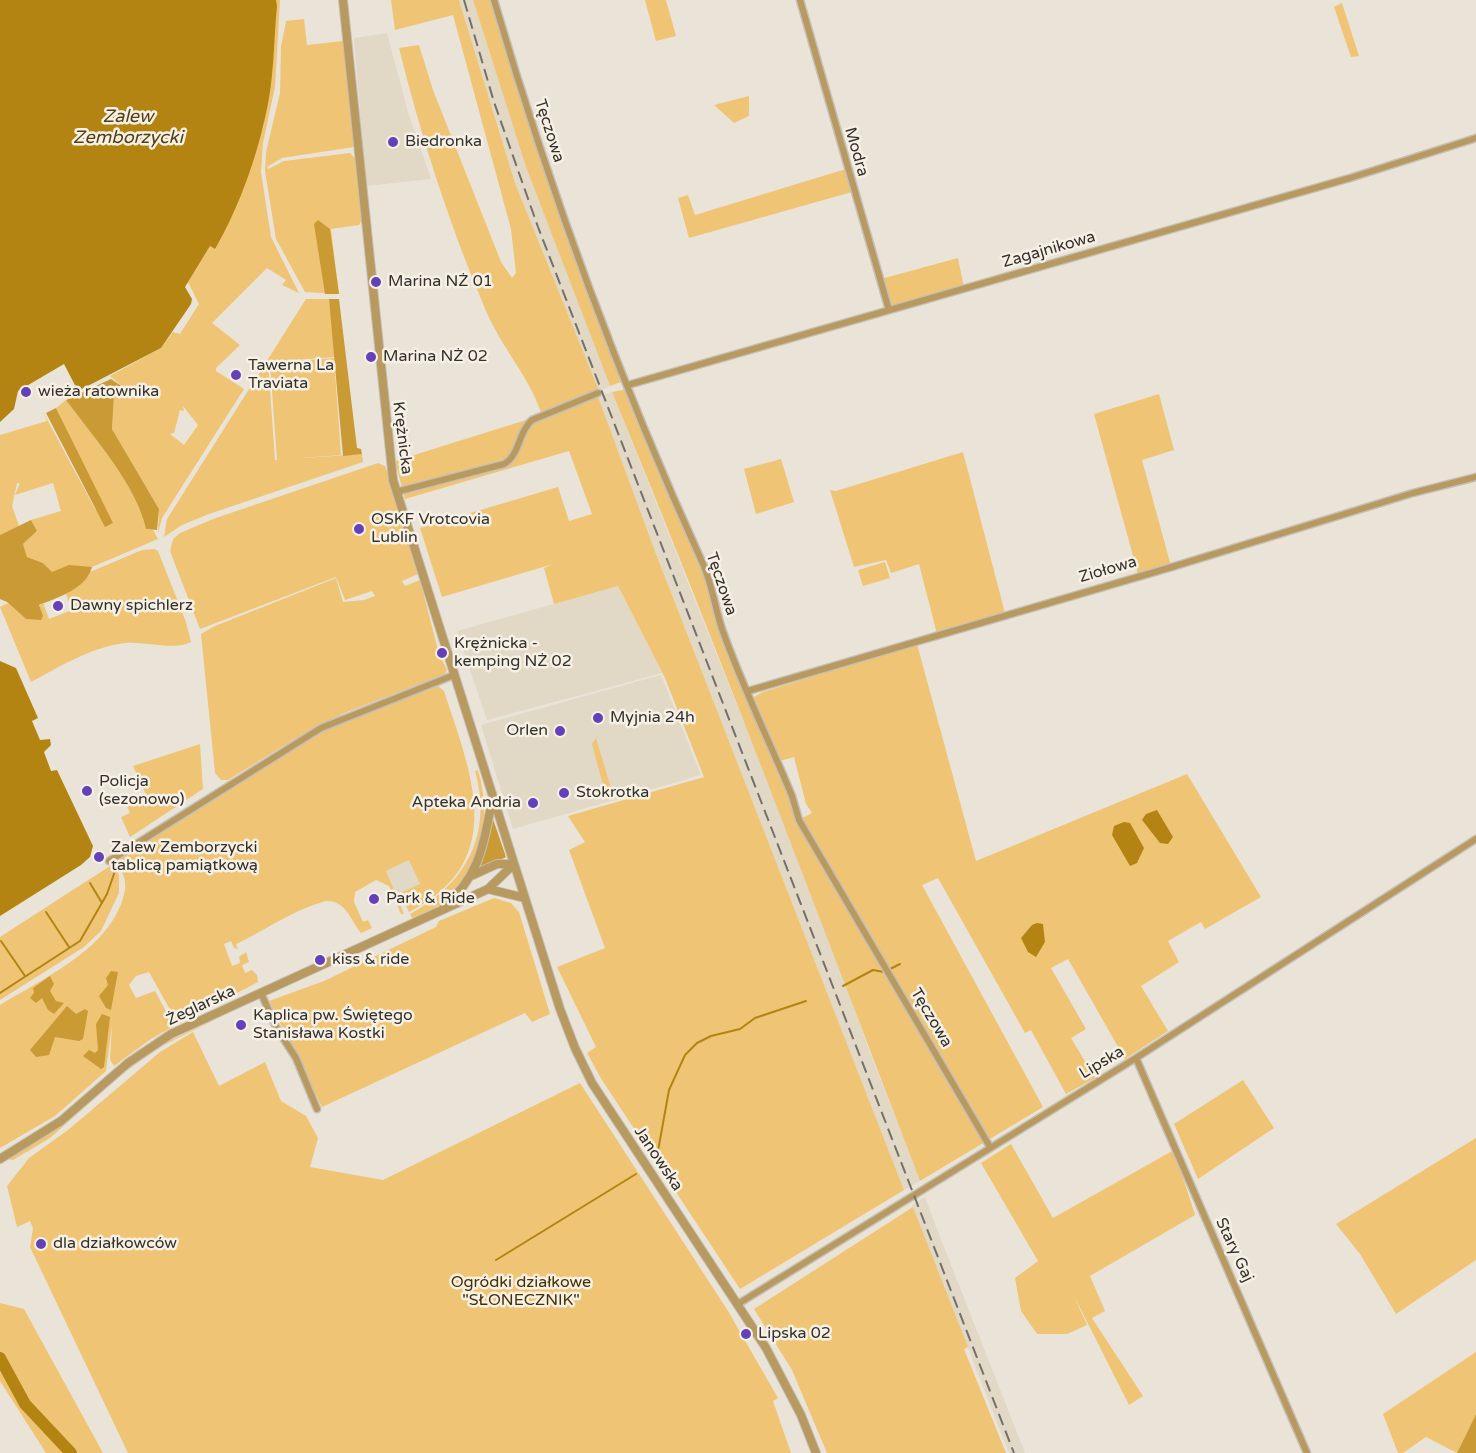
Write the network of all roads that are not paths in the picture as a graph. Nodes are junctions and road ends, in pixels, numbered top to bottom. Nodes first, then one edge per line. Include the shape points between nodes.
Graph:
1 (343, 0) edge
2 (494, 0) edge
3 (800, 0) edge
4 (1476, 138) edge
5 (888, 310) junction
6 (628, 385) junction
7 (598, 393) dead end
8 (1476, 477) edge
9 (396, 492) junction
10 (454, 675) junction
11 (748, 691) junction
12 (495, 805) junction
13 (1476, 839) edge
14 (109, 861) dead end
15 (514, 864) junction
16 (472, 876) junction
17 (488, 889) junction
18 (525, 898) junction
19 (435, 912) junction
20 (261, 993) junction
21 (1136, 1058) junction
22 (317, 1109) dead end
23 (990, 1147) junction
24 (0, 1159) edge
25 (738, 1304) junction
26 (816, 1453) edge
27 (1307, 1453) edge

1 - 9 street, Krężnicka via 388,453
2 - 6 street, Tęczowa via 550,178
3 - 5 street, Modra
4 - 5 street, Zagajnikowa via 1350,178
5 - 6 street, Zagajnikowa
6 - 11 street, Tęczowa via 688,535 704,565 722,628
7 - 9 street via 532,420 504,464
8 - 11 street, Ziołowa
9 - 10 street, Krężnicka
10 - 12 street, Krężnicka
10 - 14 street via 312,732
11 - 23 street, Tęczowa via 799,820
12 - 15 street, Krężnicka
12 - 16 street, Żeglarska
13 - 21 street, Lipska
15 - 16 street, Żeglarska via 497,864
15 - 17 street, Żeglarska
15 - 18 street, Janowska
16 - 19 street, Żeglarska
17 - 18 street
17 - 19 street, Żeglarska
18 - 25 street, Janowska via 564,1020 587,1074
19 - 20 street, Żeglarska
20 - 22 street via 296,1058
20 - 24 street, Żeglarska via 178,1030 152,1046 66,1118
21 - 23 street, Lipska
21 - 27 street, Stary Gaj
23 - 25 street, Lipska
25 - 26 street, Janowska via 784,1381

